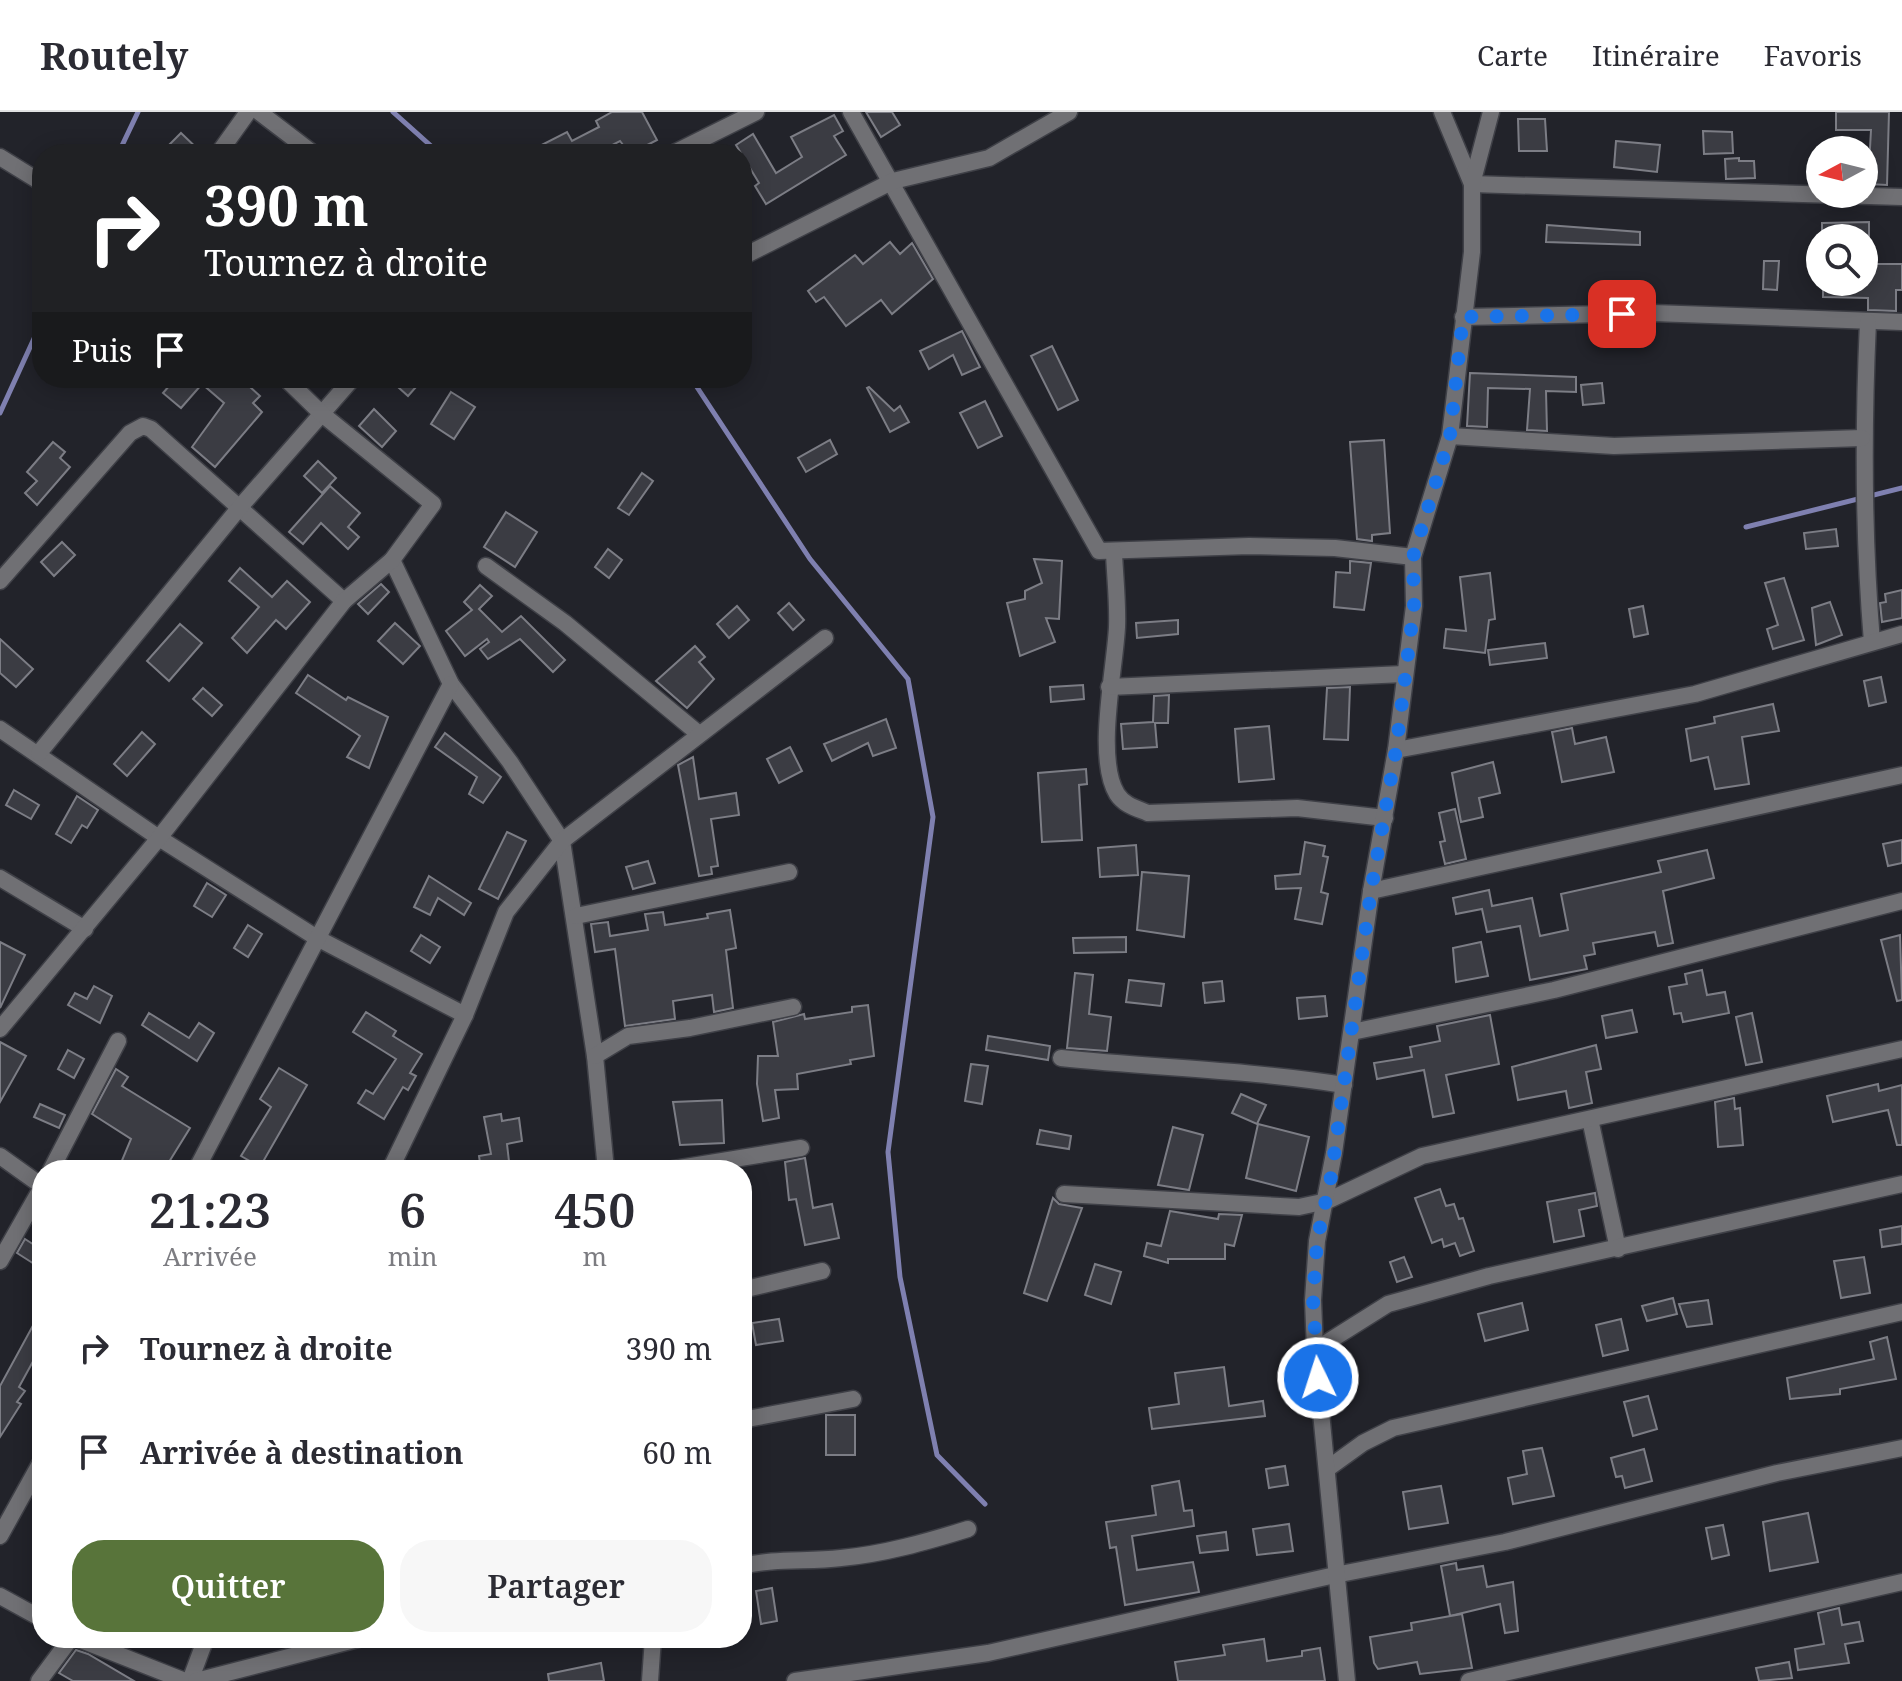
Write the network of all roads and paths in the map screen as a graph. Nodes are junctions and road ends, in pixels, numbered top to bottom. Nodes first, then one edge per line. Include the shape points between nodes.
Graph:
1 (248, 112) edge
2 (259, 112) edge
3 (756, 112) edge
4 (851, 112) edge
5 (1069, 112) edge
6 (1442, 112) edge
7 (1491, 112) edge
8 (225, 144) edge
9 (301, 144) edge
10 (692, 144) edge
11 (0, 157) edge
12 (32, 177) edge
13 (893, 181) junction
14 (1472, 184) junction
15 (1902, 197) edge
16 (752, 252) edge
17 (1463, 317) junction
18 (1868, 322) junction
19 (1902, 322) edge
20 (295, 388) edge
21 (344, 388) edge
22 (322, 414) junction
23 (1450, 436) junction
24 (1862, 438) junction
25 (240, 507) junction
26 (1114, 553) junction
27 (1413, 557) junction
28 (392, 560) junction
29 (486, 566) dead end
30 (0, 581) edge
31 (344, 601) junction
32 (1902, 634) edge
33 (825, 638) dead end
34 (1872, 642) junction
35 (1404, 674) junction
36 (451, 684) junction
37 (1109, 687) junction
38 (0, 729) edge
39 (699, 734) junction
40 (1396, 750) junction
41 (39, 753) junction
42 (1902, 775) edge
43 (1385, 818) junction
44 (159, 838) junction
45 (562, 841) junction
46 (789, 872) dead end
47 (0, 878) edge
48 (1371, 891) junction
49 (1902, 901) edge
50 (576, 916) junction
51 (85, 929) junction
52 (317, 938) junction
53 (793, 1007) dead end
54 (465, 1015) junction
55 (2, 1024) edge
56 (1352, 1032) junction
57 (118, 1041) dead end
58 (1902, 1049) edge
59 (595, 1056) junction
60 (1061, 1058) dead end
61 (1344, 1085) junction
62 (1590, 1119) junction
63 (801, 1148) dead end
64 (0, 1156) edge
65 (56, 1160) edge
66 (201, 1160) edge
67 (395, 1160) edge
68 (605, 1160) edge
69 (728, 1160) edge
70 (32, 1180) edge
71 (1902, 1184) edge
72 (1064, 1194) dead end
73 (1327, 1201) junction
74 (32, 1205) edge
75 (1618, 1249) junction
76 (0, 1261) edge
77 (822, 1271) dead end
78 (752, 1288) edge
79 (1902, 1312) edge
80 (1315, 1350) junction
81 (853, 1399) dead end
82 (752, 1418) edge
83 (1902, 1448) edge
84 (1327, 1469) junction
85 (32, 1478) edge
86 (968, 1529) dead end
87 (0, 1536) edge
88 (752, 1563) edge
89 (1335, 1575) junction
90 (1902, 1582) edge
91 (0, 1596) edge
92 (32, 1614) edge
93 (71, 1648) edge
94 (104, 1648) edge
95 (202, 1648) edge
96 (322, 1648) edge
97 (652, 1648) edge
98 (39, 1681) edge
99 (190, 1681) edge
100 (650, 1681) edge
101 (795, 1681) edge
102 (1347, 1681) edge
103 (1469, 1681) edge

1 - 8 street
2 - 9 street
3 - 10 street
4 - 13 street
5 - 13 street via 989,158
6 - 14 street
7 - 14 street
11 - 12 street
13 - 16 street
13 - 26 street via 1093,542 1099,551
14 - 15 street
14 - 17 street via 1472,252
17 - 18 street via 1653,313
17 - 23 street
18 - 19 street
18 - 24 street
20 - 22 street
21 - 22 street
22 - 25 street
22 - 28 street via 433,504
23 - 24 street via 1626,446
23 - 27 street
24 - 34 street
25 - 30 street via 143,426 130,433
25 - 31 street
25 - 41 street
26 - 27 street via 1202,545 1335,548
26 - 37 street via 1117,627
27 - 35 street via 1414,606
28 - 31 street
28 - 36 street
29 - 39 street via 565,623
31 - 44 street
32 - 34 street
33 - 39 street
34 - 40 street via 1695,694
35 - 37 street
35 - 40 street
36 - 45 street
36 - 52 street
37 - 43 street via 1108,763 1116,792 1127,805 1148,813 1297,808
38 - 41 street
39 - 45 street
40 - 43 street
41 - 44 street
42 - 48 street
43 - 48 street
44 - 51 street
44 - 52 street
45 - 50 street
45 - 54 street via 506,912
46 - 50 street
47 - 51 street
48 - 56 street
49 - 56 street via 1554,990
50 - 59 street
51 - 55 street
52 - 54 street
52 - 66 street
53 - 59 street via 628,1036
54 - 67 street
56 - 61 street
57 - 65 street
58 - 62 street
59 - 68 street
60 - 61 street via 1261,1072
61 - 73 street
62 - 73 street via 1422,1156
62 - 75 street
63 - 69 street
64 - 70 street
71 - 75 street
72 - 73 street via 1299,1207
73 - 80 street via 1317,1241
74 - 76 street
75 - 80 street via 1388,1304
77 - 78 street
79 - 84 street via 1393,1428
80 - 84 street
81 - 82 street
83 - 89 street via 1777,1473 1505,1542
84 - 89 street
85 - 87 street
86 - 88 street via 869,1554
89 - 101 street via 988,1653
89 - 102 street
90 - 103 street
91 - 92 street
93 - 98 street
94 - 99 street
95 - 99 street
96 - 99 street
97 - 100 street

